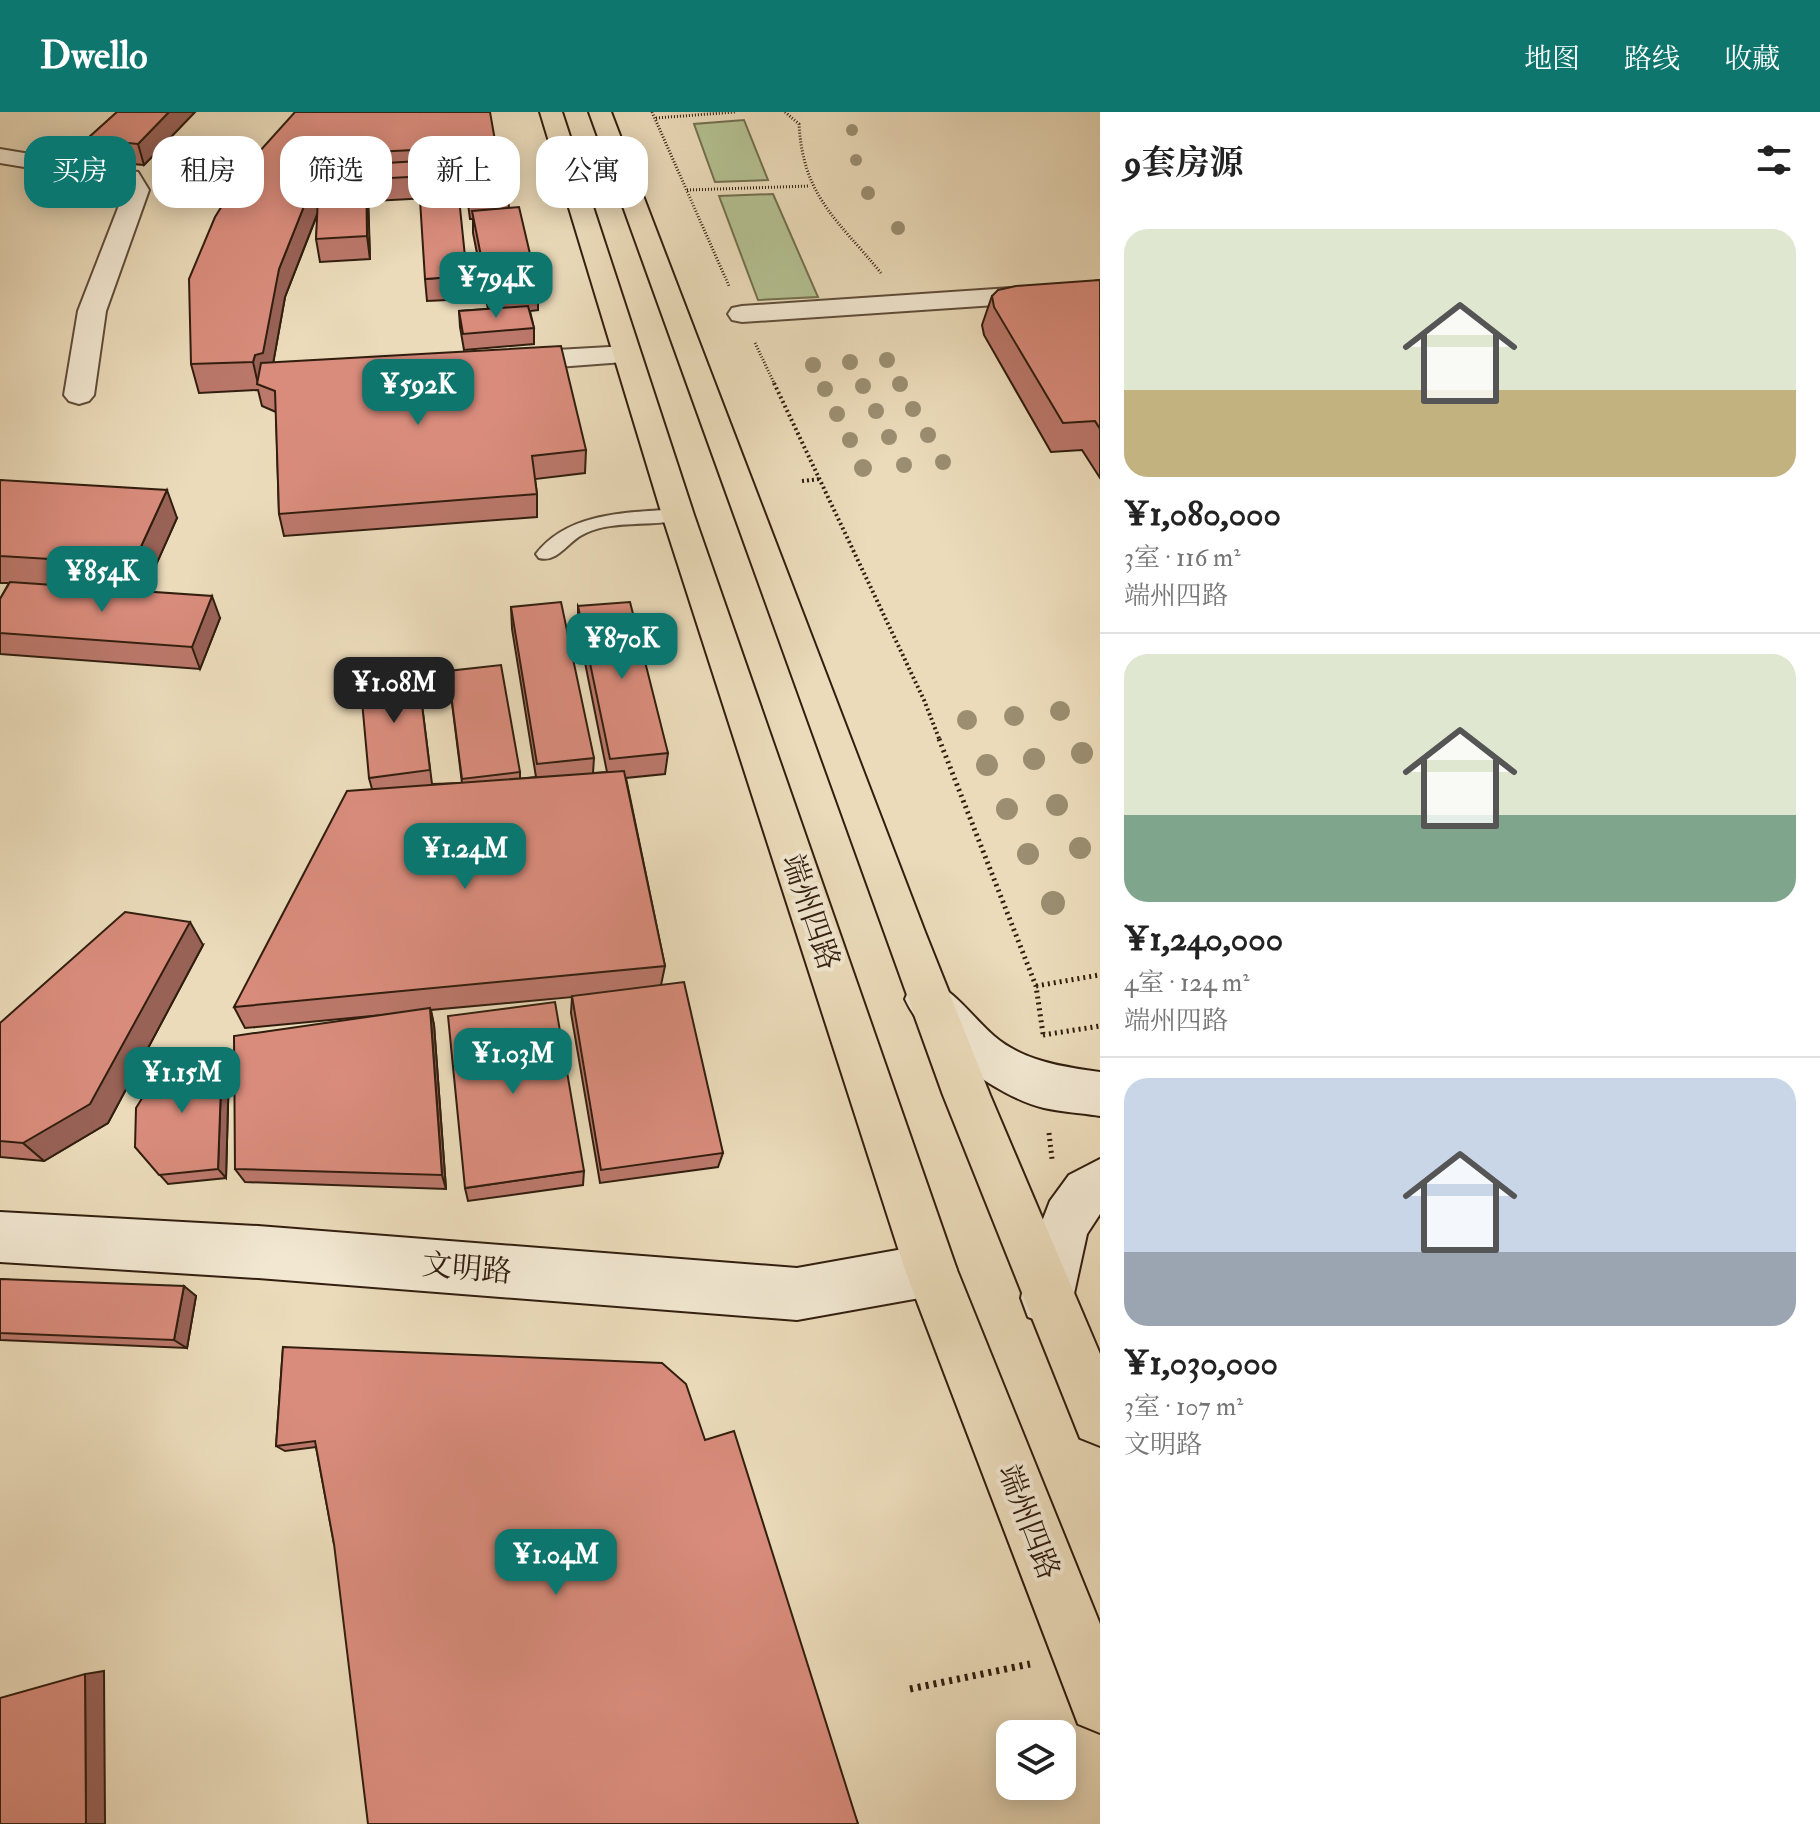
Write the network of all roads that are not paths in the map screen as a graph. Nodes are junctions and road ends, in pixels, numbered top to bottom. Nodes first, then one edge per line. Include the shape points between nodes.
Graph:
1 (551, 112) edge
2 (600, 112) edge
3 (0, 156) edge
4 (1100, 290) edge
5 (742, 314) road end
6 (627, 355) junction
7 (472, 364) edge
8 (79, 395) dead end
9 (678, 515) junction
10 (603, 521) dead end
11 (927, 999) junction
12 (1100, 1094) edge
13 (1100, 1183) edge
14 (0, 1237) edge
15 (931, 1270) junction
16 (1047, 1298) junction
17 (1100, 1418) edge
18 (1090, 1678) edge

1 - 6 main road, 端州四路
2 - 11 main road via 685,331
3 - 8 street via 111,172 130,177 137,190 92,311
4 - 5 street
6 - 7 street
6 - 9 main road, 端州四路
9 - 10 lane
9 - 15 main road, 端州四路
11 - 12 street via 980,1053 1043,1086
11 - 16 main road
13 - 16 street via 1061,1227
14 - 15 street, 文明路 via 797,1294
15 - 18 main road, 端州四路
16 - 17 main road

